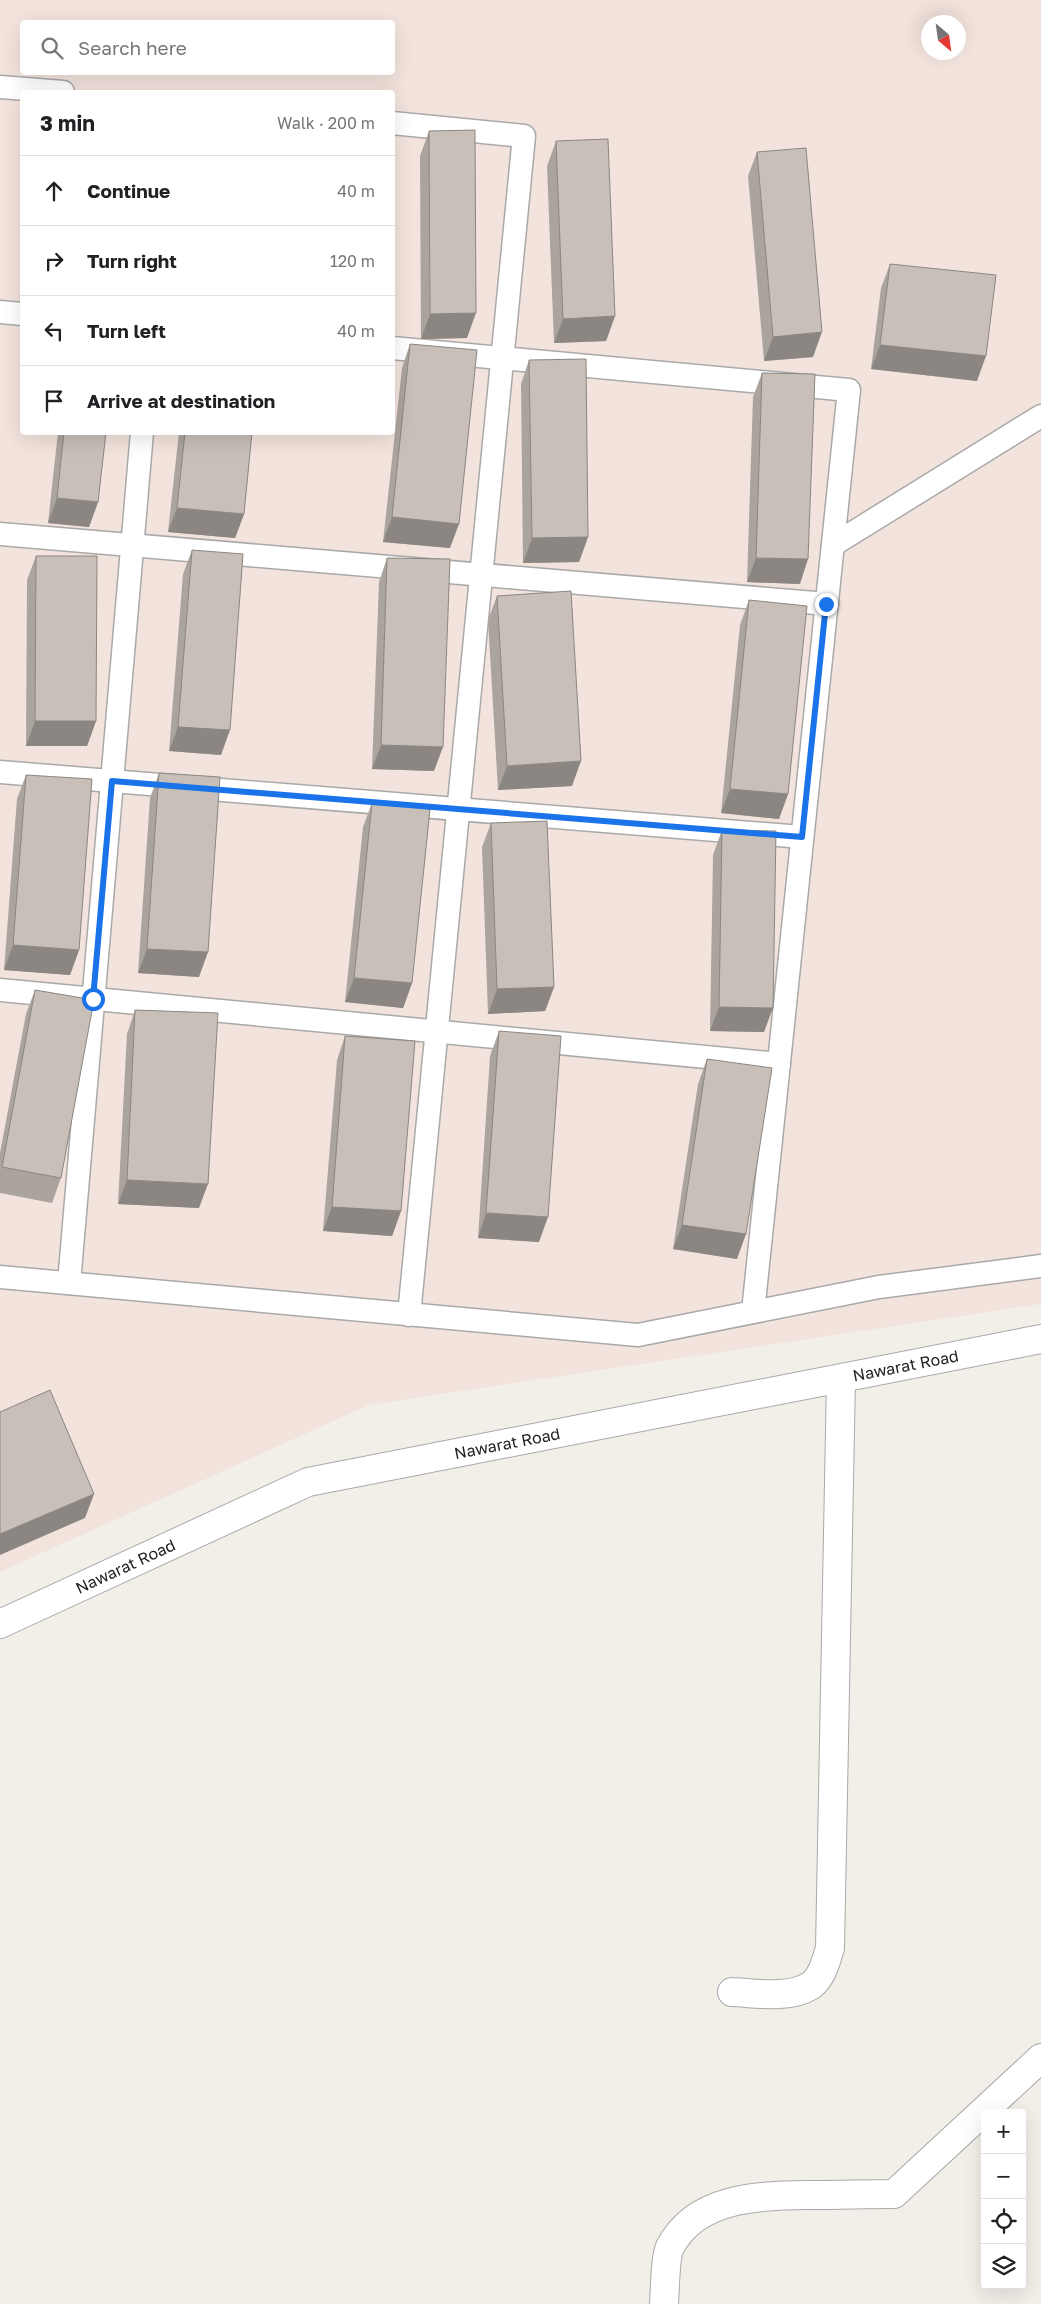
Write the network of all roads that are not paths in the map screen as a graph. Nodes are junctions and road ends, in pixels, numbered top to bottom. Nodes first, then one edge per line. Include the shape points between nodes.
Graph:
1 (0, 87) edge
2 (38, 90) edge
3 (395, 123) edge
4 (0, 312) edge
5 (20, 314) edge
6 (395, 348) edge
7 (502, 358) junction
8 (1041, 416) edge
9 (142, 435) edge
10 (0, 534) edge
11 (833, 545) junction
12 (132, 546) junction
13 (481, 575) junction
14 (826, 604) junction
15 (0, 772) edge
16 (112, 781) junction
17 (459, 809) junction
18 (802, 837) junction
19 (0, 990) edge
20 (93, 999) junction
21 (437, 1032) junction
22 (779, 1064) junction
23 (1041, 1266) edge
24 (0, 1277) edge
25 (69, 1283) junction
26 (753, 1312) junction
27 (409, 1315) junction
28 (1041, 1339) edge
29 (841, 1379) junction
30 (0, 1624) edge
31 (732, 1992) dead end
32 (1041, 2058) edge
33 (664, 2304) edge

1 - 2 lane
3 - 7 lane via 524,136
4 - 5 lane
6 - 7 lane
7 - 11 lane via 849,390
7 - 13 lane
8 - 11 lane
9 - 12 lane
10 - 12 lane
11 - 14 lane
12 - 13 lane
12 - 16 lane
13 - 14 lane
13 - 17 lane
14 - 18 lane
15 - 16 lane
16 - 17 lane
16 - 20 lane
17 - 18 lane
17 - 21 lane
18 - 22 lane
19 - 20 lane
20 - 21 lane
20 - 25 lane
21 - 22 lane
21 - 27 lane
22 - 26 lane
23 - 26 lane via 880,1287
24 - 25 lane
25 - 27 lane
26 - 27 lane via 638,1335
28 - 29 street, Nawarat Road
29 - 30 street, Nawarat Road via 308,1482
29 - 31 street via 830,1948 824,1969 811,1985 790,1993
32 - 33 street via 894,2194 769,2196 730,2202 684,2225 669,2249

